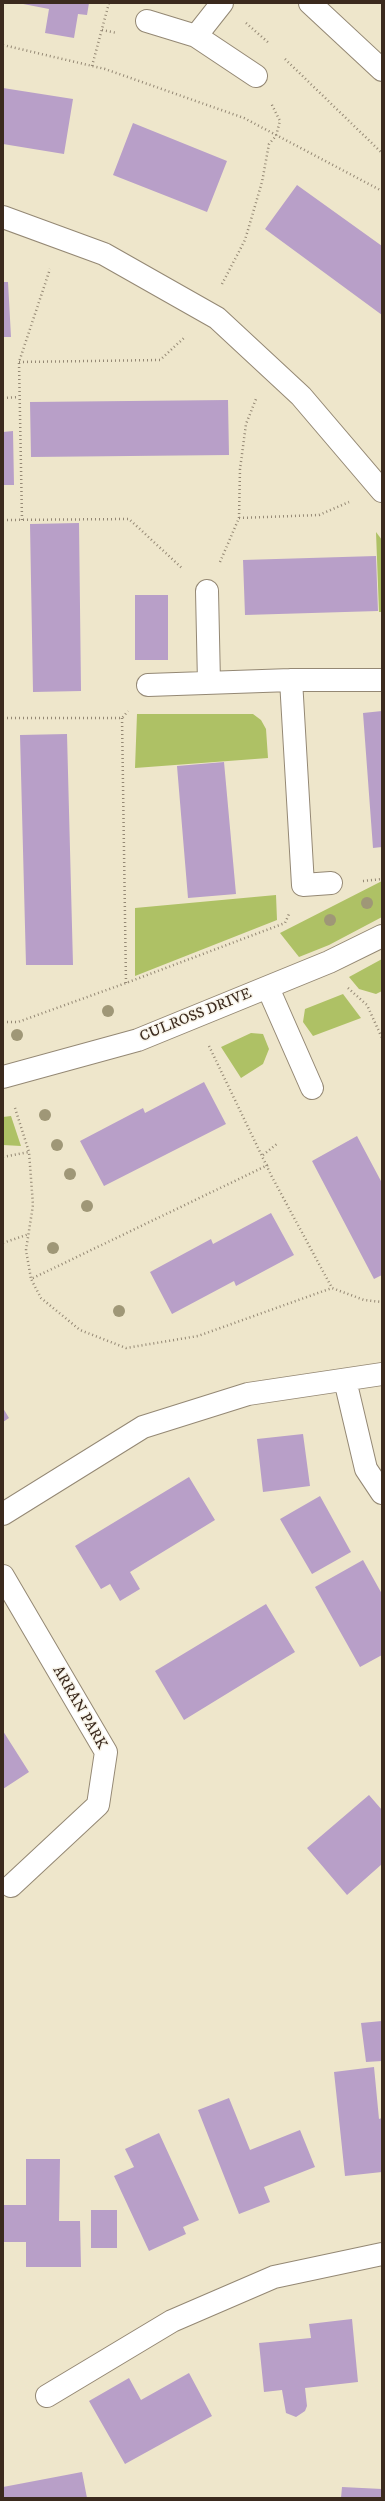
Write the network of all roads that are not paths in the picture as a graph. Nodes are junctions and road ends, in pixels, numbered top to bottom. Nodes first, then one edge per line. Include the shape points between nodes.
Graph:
1 (310, 3) edge
2 (221, 4) edge
3 (147, 21) dead end
4 (196, 36) junction
5 (382, 70) edge
6 (256, 76) road end
7 (3, 217) edge
8 (381, 490) edge
9 (207, 592) road end
10 (291, 680) junction
11 (382, 680) edge
12 (209, 683) junction
13 (148, 685) road end
14 (331, 883) dead end
15 (382, 936) edge
16 (268, 988) junction
17 (3, 1077) edge
18 (312, 1088) dead end
19 (382, 1374) edge
20 (345, 1380) junction
21 (382, 1493) edge
22 (3, 1514) edge
23 (3, 1576) edge
24 (11, 1886) dead end
25 (382, 2254) edge
26 (47, 2396) dead end

1 - 5 street
2 - 4 street
3 - 4 street
4 - 6 street
7 - 8 street via 104,254 206,311 301,396
9 - 12 street
10 - 11 street
10 - 12 street
10 - 14 street via 303,885
12 - 13 street
15 - 16 street, CULROSS DRIVE
16 - 17 street, CULROSS DRIVE via 138,1040
16 - 18 street
19 - 20 street
20 - 21 street via 366,1469
20 - 22 street via 248,1394 143,1427
23 - 24 street, ARRAN PARK via 106,1752 98,1805
25 - 26 street via 274,2278 172,2321

